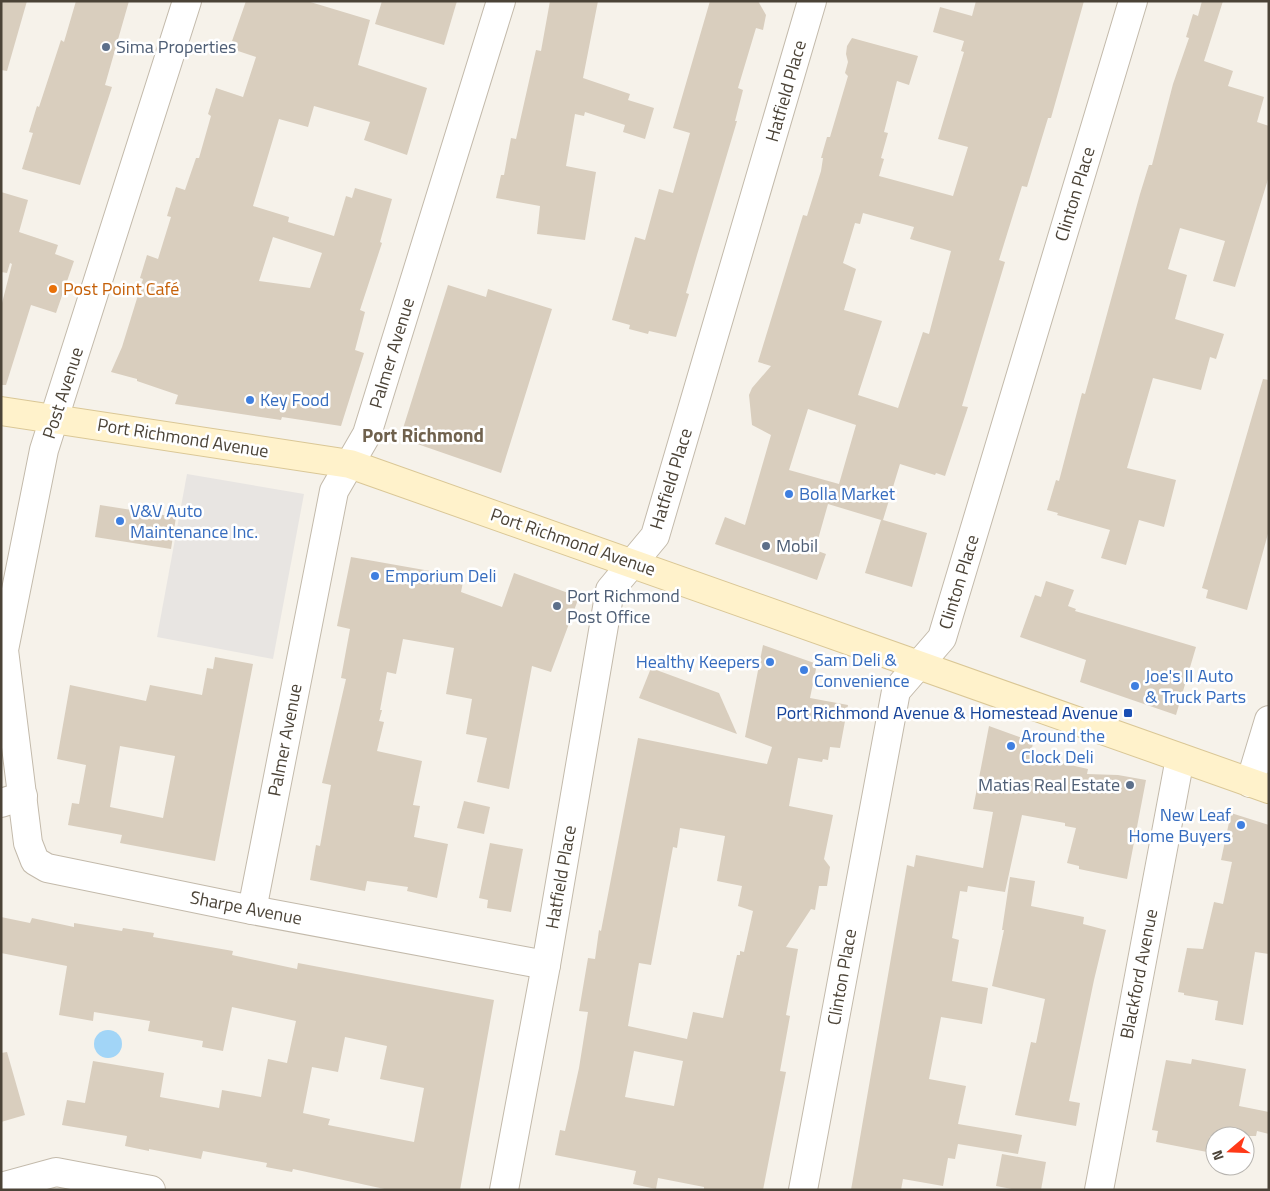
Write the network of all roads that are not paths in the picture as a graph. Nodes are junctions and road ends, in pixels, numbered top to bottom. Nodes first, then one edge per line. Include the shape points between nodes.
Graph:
1 (187, 1) edge
2 (500, 1) edge
3 (812, 1) edge
4 (1133, 1) edge
5 (1, 411) edge
6 (54, 418) junction
7 (350, 464) junction
8 (634, 563) junction
9 (919, 665) junction
10 (1269, 720) edge
11 (1180, 758) junction
12 (1259, 786) edge
13 (12, 800) edge
14 (252, 910) junction
15 (546, 965) junction
16 (1, 1188) edge
17 (151, 1190) edge
18 (504, 1190) edge
19 (803, 1190) edge
20 (1099, 1190) edge

1 - 6 street, Post Avenue
2 - 7 street, Palmer Avenue via 367,434
3 - 8 street, Hatfield Place via 655,536
4 - 9 street, Clinton Place via 942,638
5 - 6 street, Port Richmond Avenue
6 - 7 street, Port Richmond Avenue
6 - 13 street, Post Avenue via 44,450 4,650
7 - 8 street, Port Richmond Avenue
7 - 14 street, Palmer Avenue via 334,491
8 - 9 street, Port Richmond Avenue
8 - 15 street, Hatfield Place via 610,590
9 - 11 street, Port Richmond Avenue
9 - 19 street, Clinton Place via 896,691 891,708
10 - 12 street
11 - 12 street, Port Richmond Avenue
11 - 20 street, Blackford Avenue
13 - 14 street, Sharpe Avenue via 35,861 47,868
14 - 15 street, Sharpe Avenue
15 - 18 street, Hatfield Place
16 - 17 street via 56,1172

